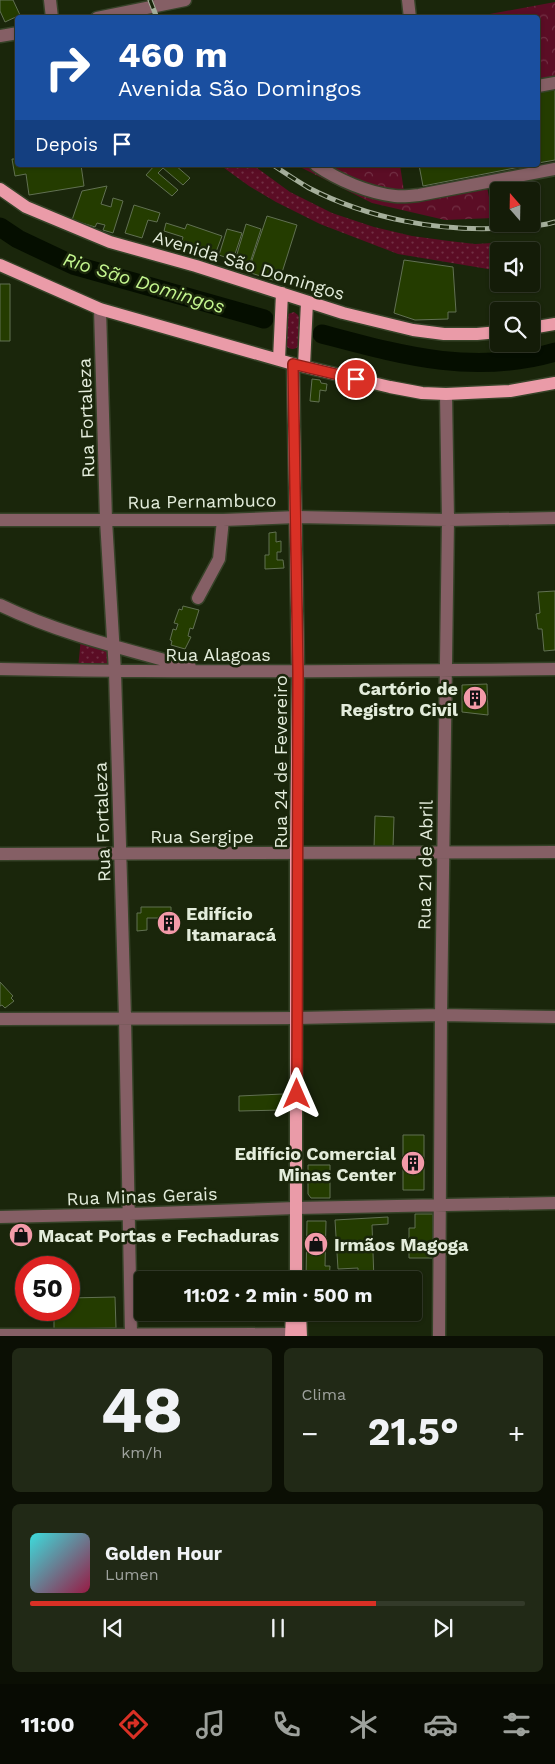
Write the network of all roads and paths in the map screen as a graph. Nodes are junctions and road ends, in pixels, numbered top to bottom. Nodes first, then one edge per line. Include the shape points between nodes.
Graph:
1 (50, 0) edge
2 (185, 0) edge
3 (408, 0) edge
4 (52, 15) edge
5 (112, 15) edge
6 (410, 15) edge
7 (15, 34) edge
8 (0, 36) edge
9 (555, 83) edge
10 (540, 86) edge
11 (320, 167) edge
12 (555, 169) edge
13 (0, 189) edge
14 (0, 264) edge
15 (282, 293) junction
16 (307, 305) junction
17 (100, 308) junction
18 (555, 324) edge
19 (540, 326) edge
20 (490, 333) edge
21 (279, 354) junction
22 (299, 365) junction
23 (555, 384) edge
24 (446, 394) junction
25 (296, 518) junction
26 (555, 518) edge
27 (0, 520) edge
28 (106, 520) junction
29 (223, 520) junction
30 (448, 520) junction
31 (198, 598) dead end
32 (0, 605) edge
33 (114, 646) junction
34 (0, 669) edge
35 (446, 670) junction
36 (555, 670) edge
37 (207, 671) junction
38 (115, 672) junction
39 (298, 672) junction
40 (443, 852) junction
41 (555, 852) edge
42 (120, 853) junction
43 (296, 853) junction
44 (0, 854) edge
45 (441, 1015) junction
46 (555, 1017) edge
47 (0, 1018) edge
48 (126, 1018) junction
49 (297, 1018) junction
50 (555, 1203) edge
51 (440, 1205) junction
52 (296, 1208) junction
53 (129, 1214) junction
54 (0, 1217) edge
55 (296, 1271) edge
56 (293, 1321) edge
57 (298, 1321) edge
58 (0, 1335) edge
59 (131, 1335) junction
60 (295, 1336) edge
61 (439, 1336) edge

1 - 4 street
2 - 5 street
3 - 6 street
7 - 8 street
9 - 10 street
11 - 12 street via 344,181 396,196 419,195
13 - 15 main road, Avenida São Domingos via 26,207 110,242
14 - 17 main road
15 - 16 main road, Avenida São Domingos
15 - 21 main road
16 - 20 main road, Avenida São Domingos via 414,330 444,334
16 - 22 main road, Rua 24 de Fevereiro via 305,353
17 - 21 main road
17 - 28 street, Rua Fortaleza
18 - 19 main road
21 - 22 main road
22 - 24 main road via 390,387
22 - 25 main road, Rua 24 de Fevereiro
23 - 24 main road via 510,391
24 - 30 street, Rua 21 de Abril
25 - 29 street, Rua Pernambuco
25 - 30 street, Rua Pernambuco
25 - 39 main road, Rua 24 de Fevereiro
26 - 30 street, Rua Pernambuco
27 - 28 street, Rua Pernambuco
28 - 29 street, Rua Pernambuco
28 - 33 street, Rua Fortaleza
29 - 31 street via 219,559
30 - 35 street, Rua 21 de Abril
32 - 33 street via 60,631
33 - 37 street
33 - 38 street, Rua Fortaleza
34 - 38 street, Rua Alagoas
35 - 36 street, Rua Alagoas
35 - 39 street, Rua Alagoas
35 - 40 street, Rua 21 de Abril
37 - 38 street, Rua Alagoas
37 - 39 street, Rua Alagoas
38 - 42 street, Rua Fortaleza
39 - 43 main road, Rua 24 de Fevereiro
40 - 41 street, Rua Sergipe
40 - 43 street, Rua Sergipe
40 - 45 street, Rua 21 de Abril
42 - 43 street, Rua Sergipe
42 - 44 street, Rua Sergipe
42 - 48 street, Rua Fortaleza
43 - 49 main road, Rua 24 de Fevereiro
45 - 46 street
45 - 49 street
45 - 51 street, Rua 21 de Abril
47 - 48 street
48 - 49 street
48 - 53 street, Rua Fortaleza
49 - 52 main road, Rua 24 de Fevereiro
50 - 51 street, Rua Minas Gerais
51 - 52 street, Rua Minas Gerais
51 - 61 street, Rua 21 de Abril
52 - 53 street, Rua Minas Gerais
52 - 55 main road, Rua 24 de Fevereiro
53 - 54 street, Rua Minas Gerais
53 - 59 street, Rua Fortaleza
56 - 60 main road
57 - 60 main road
58 - 59 street
59 - 60 street

